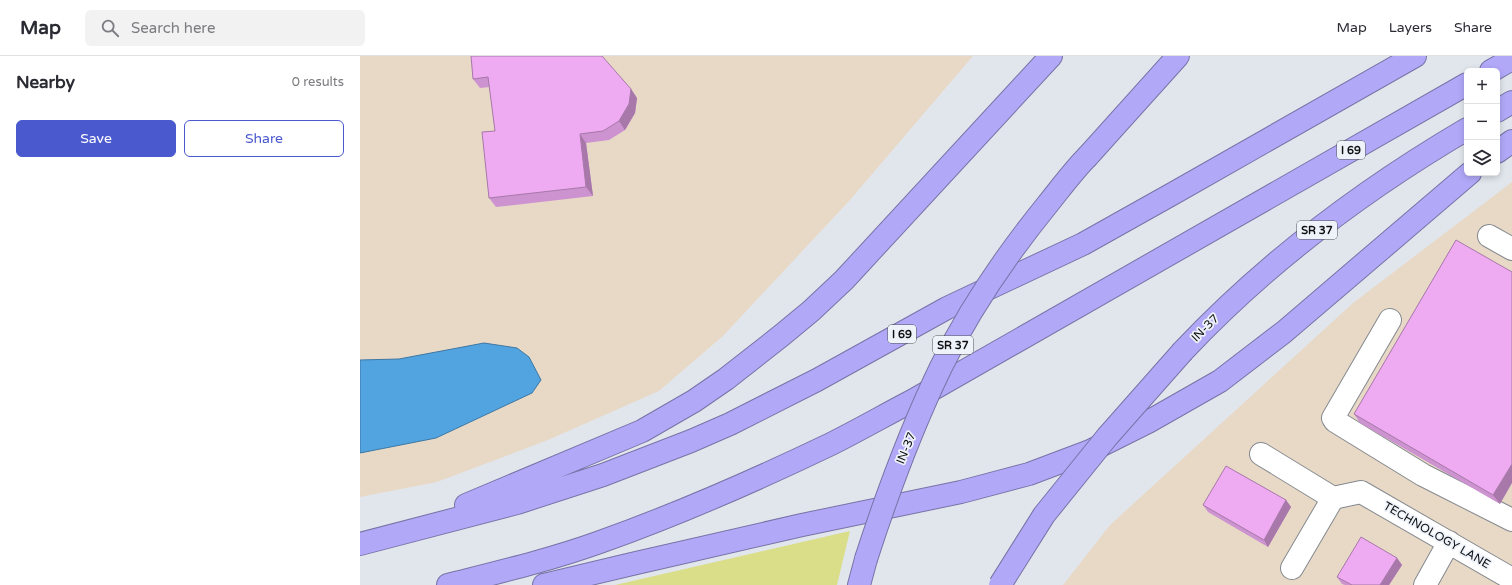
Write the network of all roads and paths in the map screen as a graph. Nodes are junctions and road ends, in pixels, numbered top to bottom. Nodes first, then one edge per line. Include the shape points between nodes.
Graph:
1 (1052, 56) edge
2 (1178, 56) edge
3 (1415, 56) edge
4 (1512, 59) edge
5 (1496, 68) edge
6 (1464, 86) edge
7 (1512, 102) edge
8 (1500, 109) edge
9 (1464, 131) edge
10 (1512, 141) edge
11 (1500, 150) edge
12 (1466, 176) edge
13 (1489, 236) dead end
14 (1512, 249) edge
15 (1390, 320) dead end
16 (1261, 454) dead end
17 (1333, 498) junction
18 (1512, 520) edge
19 (360, 530) edge
20 (1449, 542) junction
21 (360, 544) edge
22 (1292, 568) dead end
23 (1512, 578) edge
24 (1430, 583) edge
25 (448, 585) edge
26 (544, 585) edge
27 (858, 585) edge
28 (1000, 585) edge

1 - 19 highway via 844,280 782,335 694,401 642,431 435,518
2 - 27 highway, IN-37 / SR 37, bridge via 1088,156 1025,232 973,310 941,367 899,464
3 - 21 highway, I 69 via 1083,244 947,308 817,380 730,424 603,475 517,503
4 - 5 highway
6 - 25 highway, I 69 via 912,401 833,443 747,483 599,543
7 - 8 highway
9 - 28 highway, IN-37 / SR 37, bridge via 1378,185 1302,241 1230,304 1183,351 1107,437 1044,515
10 - 11 highway
12 - 26 highway via 1284,332 1220,381 1090,451 1029,474 961,492
13 - 14 street
15 - 18 street via 1334,418 1335,421 1423,475
16 - 17 street
17 - 20 street, TECHNOLOGY LANE via 1361,492
17 - 22 street
20 - 23 street, TECHNOLOGY LANE
20 - 24 street

